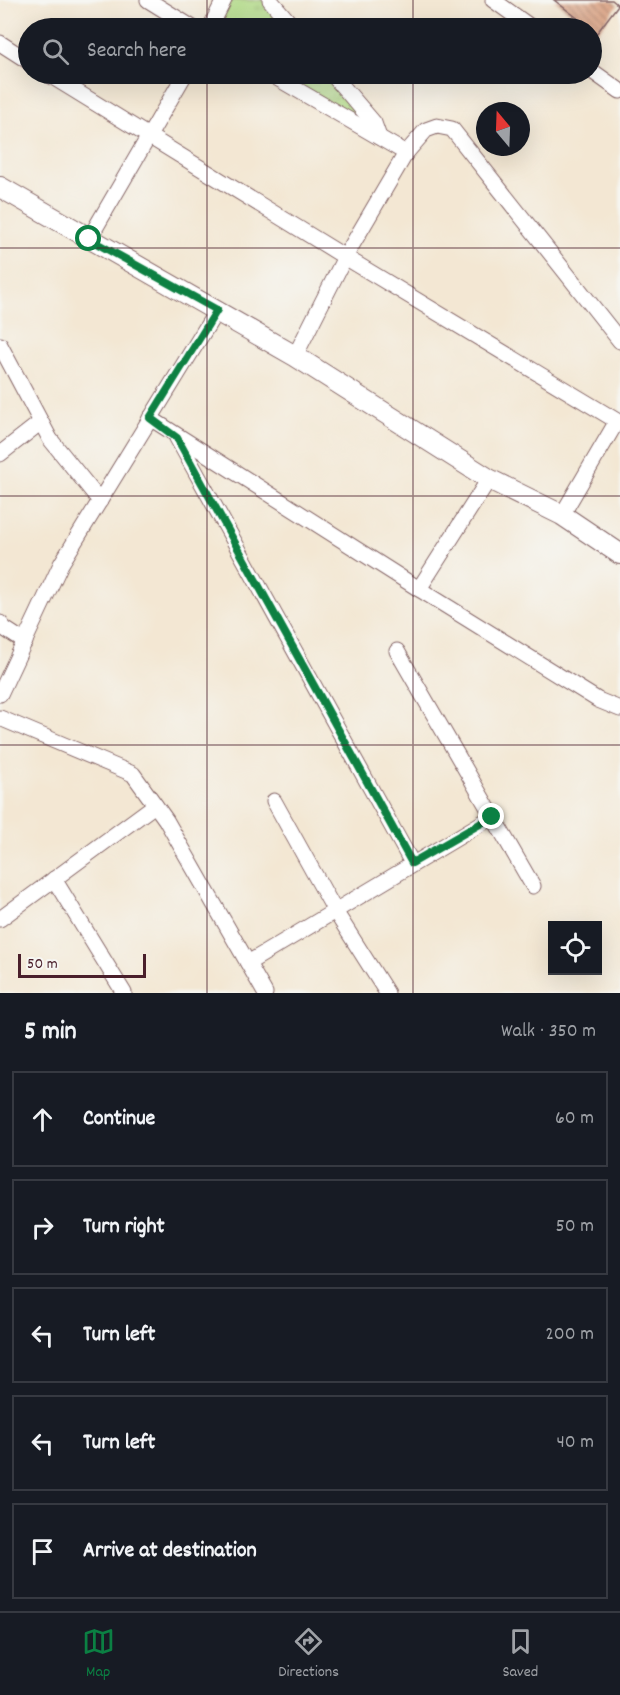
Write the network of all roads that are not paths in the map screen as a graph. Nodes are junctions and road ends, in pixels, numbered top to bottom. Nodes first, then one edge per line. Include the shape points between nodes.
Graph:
1 (148, 0) edge
2 (224, 0) edge
3 (270, 0) edge
4 (493, 0) edge
5 (178, 18) edge
6 (215, 18) edge
7 (285, 18) edge
8 (518, 18) edge
9 (0, 43) edge
10 (18, 55) edge
11 (602, 79) edge
12 (64, 84) edge
13 (179, 84) edge
14 (287, 84) edge
15 (341, 84) edge
16 (620, 91) edge
17 (149, 136) junction
18 (379, 137) junction
19 (405, 153) junction
20 (0, 187) edge
21 (89, 239) junction
22 (345, 257) junction
23 (217, 310) junction
24 (620, 341) edge
25 (0, 345) edge
26 (295, 356) junction
27 (150, 418) junction
28 (619, 419) edge
29 (41, 422) junction
30 (177, 438) junction
31 (0, 454) edge
32 (489, 479) junction
33 (100, 501) junction
34 (562, 515) junction
35 (620, 554) edge
36 (419, 589) junction
37 (0, 623) edge
38 (25, 642) junction
39 (397, 651) dead end
40 (0, 694) edge
41 (620, 709) edge
42 (0, 718) edge
43 (274, 801) dead end
44 (155, 805) junction
45 (492, 817) junction
46 (412, 863) junction
47 (54, 879) junction
48 (533, 886) dead end
49 (334, 911) junction
50 (0, 919) edge
51 (248, 963) junction
52 (262, 992) edge
53 (124, 993) edge
54 (387, 993) edge

1 - 5 street
2 - 6 street
3 - 7 street
4 - 8 street
9 - 10 street
11 - 16 street
12 - 17 street
13 - 17 street
14 - 18 street
15 - 18 street via 374,123
17 - 21 street
17 - 22 street
18 - 19 street
19 - 22 street
19 - 24 street via 426,130 437,126 452,129
20 - 21 street
21 - 23 street
22 - 26 street
22 - 28 street
23 - 26 street
23 - 27 street
25 - 29 street
26 - 32 street
27 - 30 street
27 - 33 street
28 - 34 street
29 - 31 street
29 - 33 street
30 - 36 street
30 - 46 street
32 - 34 street
32 - 36 street
33 - 38 street via 61,564
34 - 35 street
36 - 41 street via 598,700
37 - 38 street
38 - 40 street
39 - 45 street
42 - 44 street via 133,774
43 - 49 street
44 - 47 street
44 - 51 street
45 - 46 street
45 - 48 street
46 - 49 street
47 - 50 street
47 - 53 street
49 - 51 street
49 - 54 street
51 - 52 street

